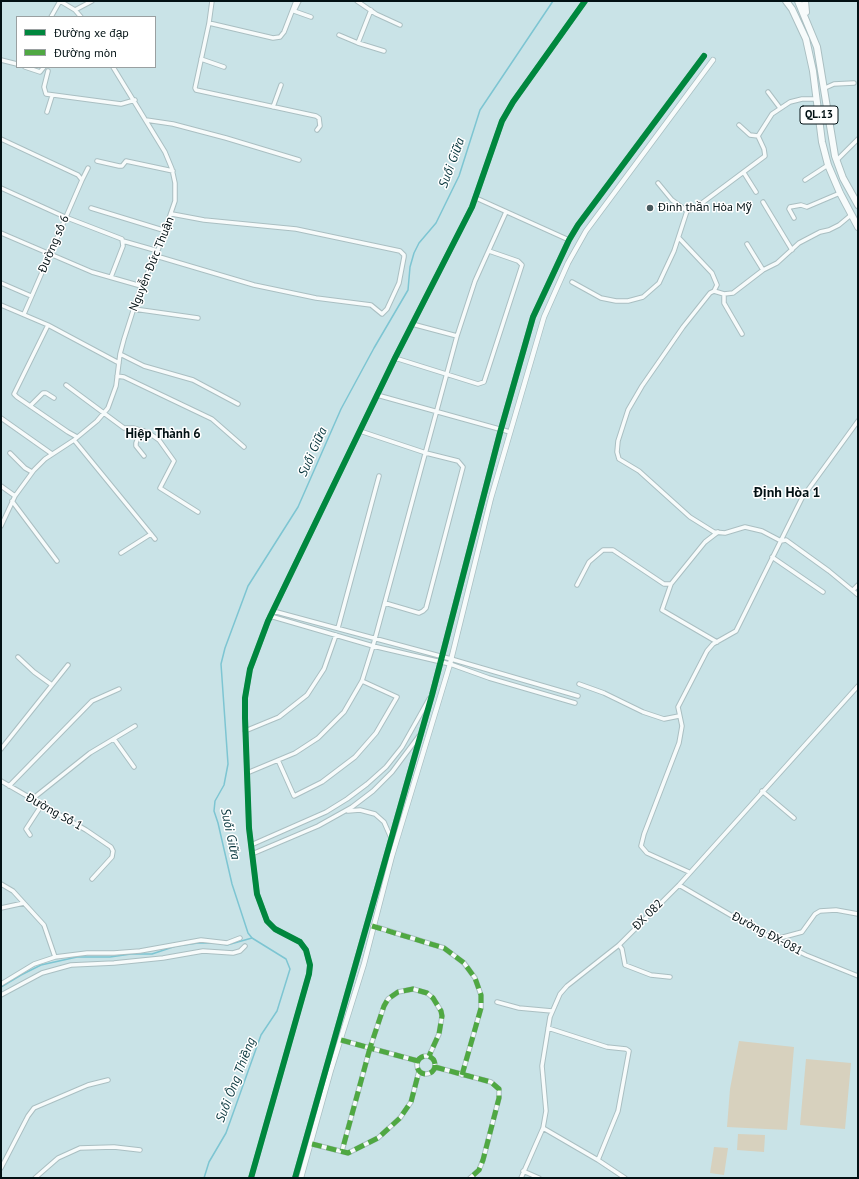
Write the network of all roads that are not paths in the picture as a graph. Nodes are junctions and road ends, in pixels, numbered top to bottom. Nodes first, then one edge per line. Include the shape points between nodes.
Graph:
1 (60, 1) edge
2 (92, 1) edge
3 (212, 1) edge
4 (297, 1) edge
5 (357, 1) edge
6 (585, 1) edge
7 (786, 1) edge
8 (798, 1) edge
9 (805, 1) edge
10 (75, 10) junction
11 (371, 10) junction
12 (52, 16) edge
13 (80, 16) edge
14 (311, 17) dead end
15 (209, 23) junction
16 (809, 23) junction
17 (400, 25) dead end
18 (339, 35) dead end
19 (358, 43) junction
20 (384, 51) dead end
21 (704, 56) dead end
22 (201, 59) junction
23 (1, 60) edge
24 (714, 60) dead end
25 (16, 64) edge
26 (224, 67) dead end
27 (28, 68) edge
28 (43, 68) edge
29 (114, 68) edge
30 (48, 71) dead end
31 (854, 82) dead end
32 (281, 85) dead end
33 (825, 88) junction
34 (768, 92) dead end
35 (52, 96) junction
36 (817, 99) junction
37 (135, 100) junction
38 (273, 107) junction
39 (780, 108) junction
40 (47, 112) dead end
41 (146, 120) junction
42 (739, 125) dead end
43 (317, 130) dead end
44 (758, 136) junction
45 (1, 139) edge
46 (858, 139) edge
47 (299, 160) dead end
48 (97, 161) dead end
49 (836, 161) junction
50 (828, 165) junction
51 (88, 168) dead end
52 (173, 171) junction
53 (744, 173) junction
54 (82, 180) junction
55 (805, 180) dead end
56 (658, 183) dead end
57 (1, 188) edge
58 (756, 192) dead end
59 (840, 193) junction
60 (476, 198) junction
61 (763, 202) dead end
62 (858, 205) edge
63 (91, 208) dead end
64 (687, 211) junction
65 (506, 212) junction
66 (172, 214) junction
67 (851, 216) junction
68 (65, 217) junction
69 (794, 218) dead end
70 (858, 227) edge
71 (166, 231) junction
72 (1, 233) edge
73 (679, 238) junction
74 (569, 240) junction
75 (123, 241) junction
76 (747, 244) dead end
77 (792, 250) junction
78 (488, 251) junction
79 (50, 252) junction
80 (158, 252) junction
81 (156, 256) junction
82 (763, 270) junction
83 (111, 277) junction
84 (572, 282) dead end
85 (1, 283) edge
86 (141, 286) junction
87 (714, 291) junction
88 (724, 294) junction
89 (31, 296) junction
90 (1, 305) edge
91 (134, 309) junction
92 (24, 314) junction
93 (198, 318) dead end
94 (412, 324) junction
95 (48, 325) junction
96 (742, 334) dead end
97 (457, 336) junction
98 (120, 354) junction
99 (395, 358) junction
100 (119, 363) junction
101 (447, 373) junction
102 (117, 376) junction
103 (66, 385) dead end
104 (377, 396) junction
105 (54, 398) dead end
106 (238, 404) dead end
107 (30, 406) junction
108 (105, 412) junction
109 (437, 413) junction
110 (1, 418) edge
111 (858, 421) edge
112 (501, 429) junction
113 (144, 431) junction
114 (360, 431) junction
115 (510, 432) junction
116 (78, 437) junction
117 (74, 440) junction
118 (244, 447) dead end
119 (10, 452) dead end
120 (426, 453) junction
121 (52, 454) junction
122 (144, 456) dead end
123 (32, 472) junction
124 (379, 476) dead end
125 (1, 486) edge
126 (15, 496) junction
127 (12, 501) junction
128 (198, 512) dead end
129 (1, 526) edge
130 (718, 532) junction
131 (151, 534) junction
132 (154, 539) dead end
133 (781, 541) junction
134 (121, 553) dead end
135 (772, 557) junction
136 (57, 561) dead end
137 (671, 584) junction
138 (577, 585) dead end
139 (858, 585) edge
140 (853, 590) junction
141 (823, 592) dead end
142 (858, 595) edge
143 (385, 603) junction
144 (273, 611) junction
145 (270, 616) junction
146 (338, 628) junction
147 (336, 635) junction
148 (376, 638) junction
149 (717, 642) junction
150 (373, 646) junction
151 (18, 657) dead end
152 (441, 659) junction
153 (450, 662) junction
154 (68, 665) dead end
155 (362, 681) junction
156 (579, 684) dead end
157 (52, 685) junction
158 (858, 686) edge
159 (119, 689) dead end
160 (432, 694) junction
161 (578, 696) dead end
162 (575, 703) dead end
163 (679, 716) junction
164 (135, 726) dead end
165 (245, 731) junction
166 (420, 734) junction
167 (114, 739) junction
168 (1, 749) edge
169 (278, 760) junction
170 (134, 767) dead end
171 (247, 773) junction
172 (1, 781) edge
173 (9, 786) junction
174 (762, 791) junction
175 (31, 800) junction
176 (42, 806) junction
177 (341, 814) junction
178 (794, 818) dead end
179 (30, 835) dead end
180 (391, 838) junction
181 (251, 845) junction
182 (252, 854) junction
183 (689, 872) junction
184 (92, 880) dead end
185 (1, 884) edge
186 (679, 885) junction
187 (24, 903) junction
188 (1, 908) edge
189 (858, 914) edge
190 (372, 926) junction
191 (240, 938) dead end
192 (776, 939) junction
193 (619, 945) junction
194 (245, 946) dead end
195 (55, 957) junction
196 (858, 976) edge
197 (670, 977) dead end
198 (1, 984) edge
199 (1, 995) edge
200 (497, 1002) dead end
201 (552, 1011) junction
202 (548, 1028) junction
203 (334, 1038) junction
204 (341, 1040) junction
205 (370, 1048) junction
206 (429, 1056) junction
207 (418, 1061) junction
208 (435, 1066) junction
209 (419, 1071) junction
210 (462, 1075) junction
211 (108, 1080) dead end
212 (542, 1128) junction
213 (312, 1144) junction
214 (140, 1150) dead end
215 (342, 1152) junction
216 (598, 1160) junction
217 (1, 1168) edge
218 (523, 1171) junction
219 (35, 1178) edge
220 (251, 1178) edge
221 (295, 1178) edge
222 (301, 1178) edge
223 (470, 1178) edge
224 (521, 1178) edge
225 (539, 1178) edge
226 (625, 1178) edge

1 - 10 street
1 - 12 street
2 - 10 street
3 - 15 street
4 - 14 street via 294,11
4 - 15 street via 280,37 274,38
5 - 11 street
6 - 60 street via 506,114
7 - 36 highway, QL.13 via 806,39
8 - 16 highway, QL.13
9 - 16 highway
10 - 13 street
11 - 17 street
11 - 19 street
15 - 22 street
16 - 33 highway, QL.13 via 817,47
18 - 19 street
19 - 20 street
21 - 74 street
22 - 26 street
22 - 38 street via 196,90
23 - 25 street
24 - 115 street via 586,231 568,263 542,322
27 - 28 street via 40,72
29 - 37 street, Nguyễn Đức Thuận
30 - 35 street via 44,87 46,94
31 - 33 street via 834,84
32 - 38 street
33 - 49 highway, QL.13
34 - 39 street
35 - 37 street via 121,104
35 - 40 street
36 - 39 street via 802,99
36 - 50 highway, QL.13 via 822,142
37 - 41 street, Nguyễn Đức Thuận
38 - 43 street via 316,116 319,118 320,126
39 - 44 street via 772,114
41 - 47 street via 173,124
41 - 52 street, Nguyễn Đức Thuận
42 - 44 street via 750,135
44 - 53 street via 765,156
45 - 54 street via 78,175
46 - 49 street
48 - 52 street via 122,166 126,161
49 - 62 highway, QL.13
50 - 55 street
50 - 59 highway, QL.13
51 - 54 street, Đường số 6
52 - 66 street, Nguyễn Đức Thuận via 175,201
53 - 58 street
53 - 64 street via 704,204
54 - 68 street, Đường số 6
56 - 64 street via 672,200
57 - 68 street
59 - 67 highway, QL.13
59 - 69 street via 808,206 790,207
60 - 65 street
60 - 94 street
61 - 77 street
63 - 71 street
64 - 73 street
65 - 74 street
65 - 78 street
66 - 71 street, Nguyễn Đức Thuận
66 - 81 street via 204,220 296,229 400,251 404,257 399,283 382,314 371,305 316,298 254,285
67 - 70 highway, QL.13
67 - 77 street via 839,225 799,243
68 - 75 street
68 - 79 street, Đường số 6
71 - 80 street, Nguyễn Đức Thuận
72 - 79 street
73 - 84 street via 659,283 643,297 628,301 608,300
73 - 87 street via 712,273 717,285
74 - 112 street via 533,317
75 - 80 street
75 - 83 street via 124,246
76 - 82 street
77 - 82 street via 777,263
78 - 97 street
78 - 101 street via 518,261 522,266 487,376 484,382 478,384
79 - 83 street via 92,272
79 - 89 street, Đường số 6
80 - 81 street, Nguyễn Đức Thuận
81 - 86 street, Nguyễn Đức Thuận
82 - 88 street via 734,293
83 - 86 street
85 - 89 street
86 - 91 street, Nguyễn Đức Thuận
87 - 88 street
87 - 130 street via 683,327 642,386 628,410 617,452 619,459 639,471 690,517
88 - 96 street via 724,303
89 - 92 street, Đường số 6
90 - 92 street
91 - 93 street
91 - 98 street, Nguyễn Đức Thuận
92 - 95 street
94 - 97 street
94 - 99 street
95 - 100 street
95 - 107 street via 14,394
97 - 101 street
98 - 100 street, Nguyễn Đức Thuận
98 - 106 street via 144,366 193,380
99 - 101 street
99 - 104 street
100 - 102 street, Nguyễn Đức Thuận
101 - 109 street
102 - 108 street, Nguyễn Đức Thuận via 114,396
102 - 118 street via 212,419
103 - 108 street
104 - 109 street
104 - 114 street
105 - 107 street via 43,393
107 - 116 street
108 - 113 street via 124,428
108 - 116 street, Nguyễn Đức Thuận
109 - 112 street
109 - 120 street
110 - 121 street
111 - 133 street via 802,498
112 - 115 street
112 - 152 street
113 - 122 street via 136,443
113 - 128 street via 159,440 174,459 160,488
114 - 120 street
114 - 144 street
115 - 153 street
116 - 117 street, Nguyễn Đức Thuận
117 - 121 street, Nguyễn Đức Thuận
117 - 131 street
119 - 123 street
120 - 143 street
120 - 143 street via 458,461 463,467 426,608 419,613
121 - 123 street, Nguyễn Đức Thuận
123 - 126 street, Nguyễn Đức Thuận
124 - 146 street
125 - 126 street
126 - 127 street, Nguyễn Đức Thuận
127 - 129 street, Nguyễn Đức Thuận
127 - 136 street
130 - 133 street via 725,533 745,527 762,531
130 - 137 street via 705,542
131 - 132 street
131 - 134 street
133 - 135 street
133 - 140 street via 786,540 794,544
135 - 141 street
135 - 149 street via 736,631
137 - 138 street via 664,584 613,550 603,550 589,562
137 - 149 street via 662,610
139 - 140 street
140 - 142 street
143 - 148 street
144 - 145 street
144 - 146 street
145 - 147 street
145 - 165 street via 258,644 248,679
146 - 148 street
147 - 150 street
147 - 165 street via 324,669 307,695 279,717
148 - 150 street
148 - 152 street
149 - 163 street via 707,651 687,688 678,707
150 - 152 street
150 - 155 street
151 - 157 street
152 - 153 street
152 - 160 street
153 - 161 street
153 - 162 street via 489,678
153 - 190 street
154 - 157 street
155 - 169 street via 344,712 325,732 303,748
155 - 169 street via 397,697 376,733 355,757 322,782 294,796
156 - 163 street via 664,719
157 - 168 street
158 - 174 street, ĐX 082
159 - 173 street via 92,702
160 - 166 street
160 - 181 street via 402,747 386,767 367,784 326,812
163 - 183 street via 682,726 679,743 641,846 647,853
164 - 167 street
165 - 171 street
166 - 177 street via 401,762 383,782
166 - 180 street
167 - 170 street
167 - 175 street via 90,753
169 - 171 street
171 - 181 street
172 - 173 street, Đường Số 1
173 - 175 street, Đường Số 1
174 - 178 street
174 - 183 street, ĐX 082
175 - 176 street, Đường Số 1
176 - 179 street via 26,829
176 - 184 street, Đường Số 1 via 107,843 113,851 112,857
177 - 180 street via 355,810 372,812 384,822
177 - 182 street
180 - 203 street
181 - 182 street
182 - 220 street via 258,901 265,918 275,929 300,942 306,950 310,965
183 - 186 street, ĐX 082
185 - 187 street via 13,891
186 - 192 street, Đường ĐX-081
186 - 193 street, ĐX 082
187 - 188 street
187 - 195 street via 44,925
189 - 192 street via 836,910 820,911 802,932
190 - 204 street via 364,964
190 - 210 street via 444,948 464,962 475,978 482,1008
191 - 195 street via 227,943 201,940 147,950
192 - 196 street, Đường ĐX-081 via 806,955
193 - 197 street via 625,965 651,975
193 - 201 street, ĐX 082 via 567,986
194 - 199 street via 233,953 203,951 163,958 71,965 42,973
195 - 198 street via 34,964
200 - 201 street via 519,1008
201 - 202 street, ĐX 082
202 - 212 street, ĐX 082 via 542,1066 546,1111
202 - 216 street via 607,1047 629,1051 618,1110
203 - 204 street
203 - 221 street
204 - 205 street
204 - 213 street
205 - 206 street via 388,999 398,992 413,989 427,993 441,1011 439,1034
205 - 207 street
205 - 215 street
206 - 207 street
206 - 208 street
207 - 209 street
208 - 209 street via 429,1074
208 - 210 street
209 - 215 street via 411,1102 400,1118 378,1138 363,1147 348,1153
210 - 223 street via 491,1082 500,1093 483,1160 479,1170
211 - 217 street via 94,1082 37,1106 28,1116
212 - 216 street
212 - 218 street, ĐX 082
213 - 215 street
213 - 222 street
214 - 219 street via 114,1147 80,1148 58,1158
216 - 226 street
218 - 224 street, ĐX 082
218 - 225 street

